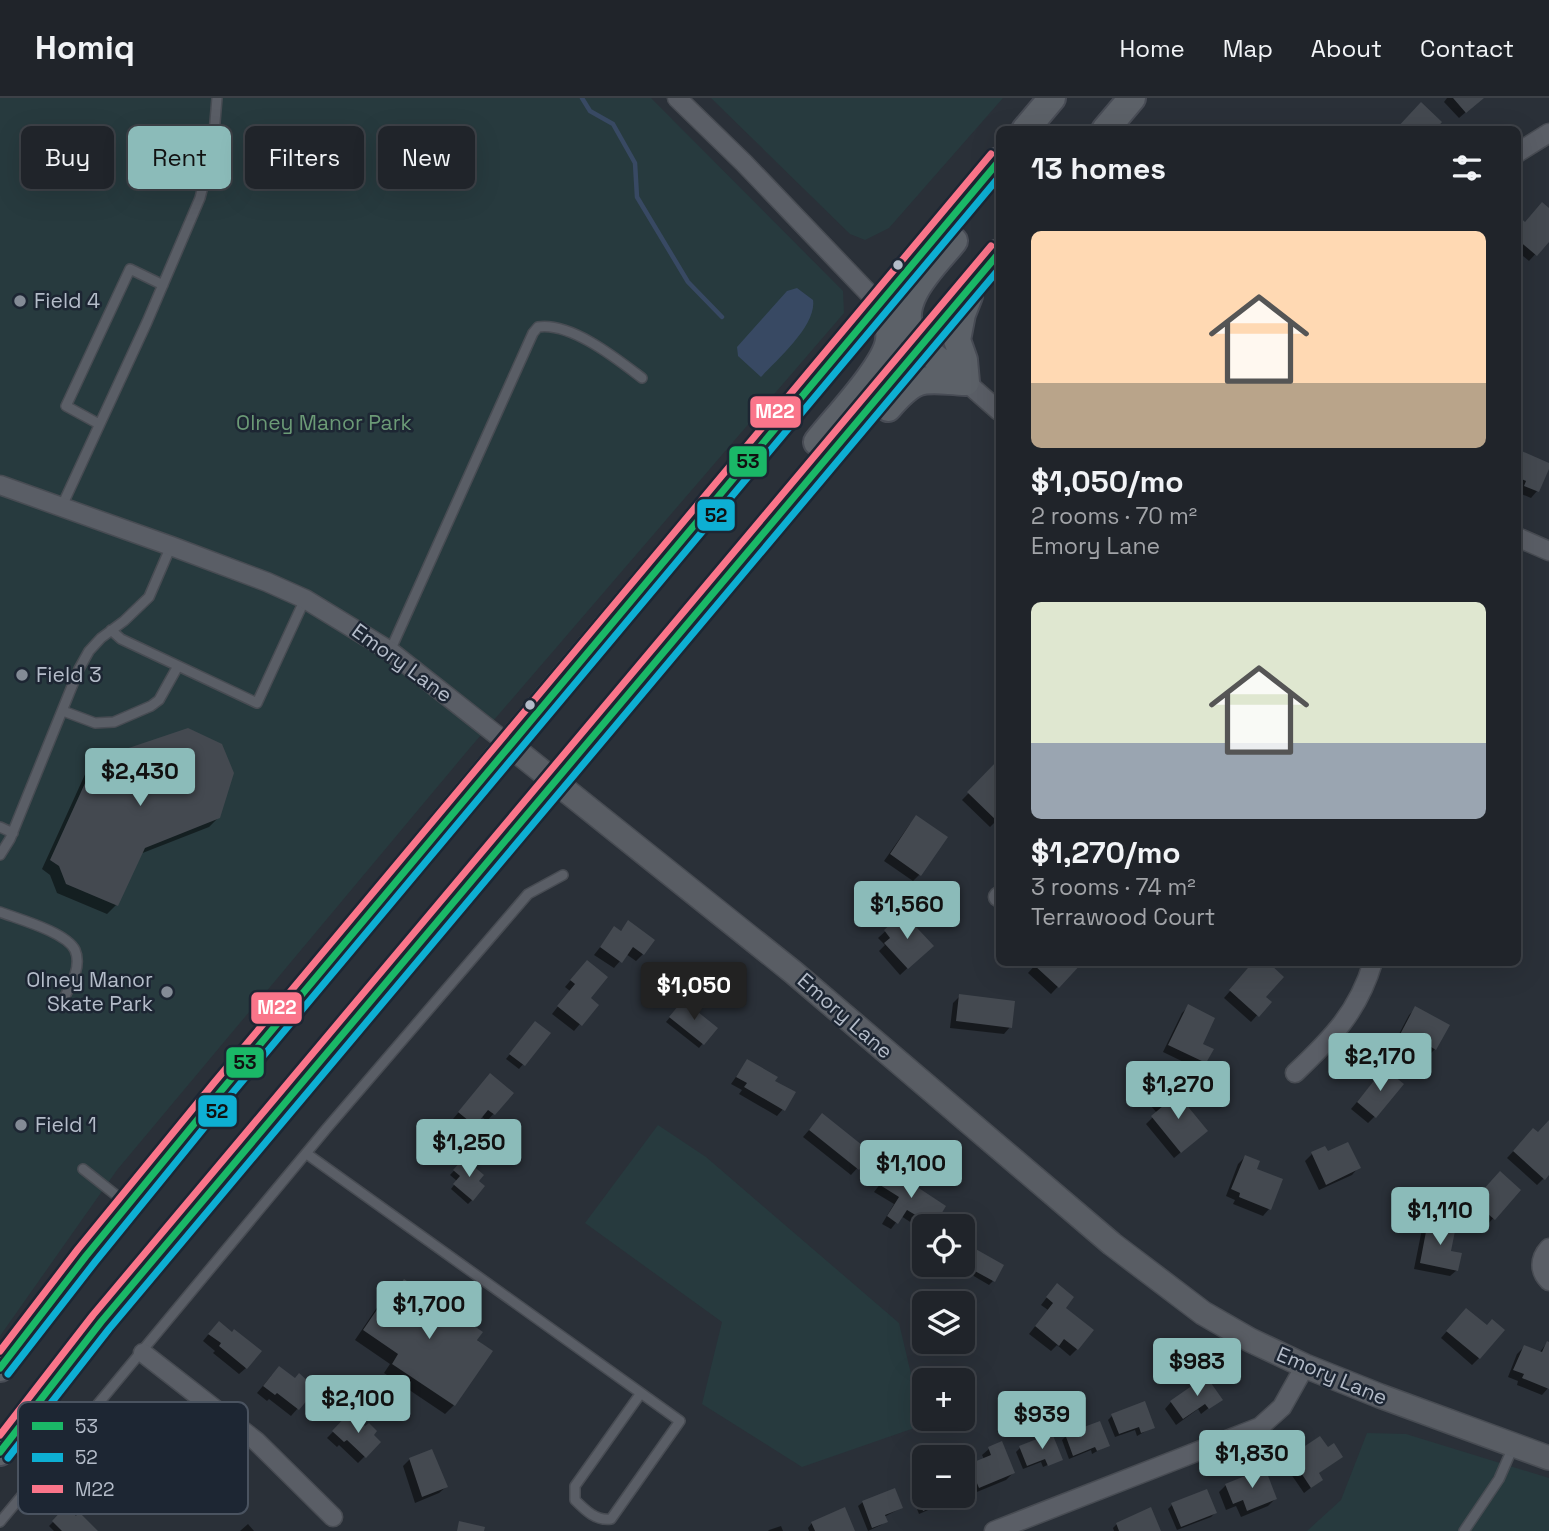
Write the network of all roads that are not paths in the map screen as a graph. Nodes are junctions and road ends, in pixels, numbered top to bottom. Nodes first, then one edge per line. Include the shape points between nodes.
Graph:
1 (217, 98) edge
2 (677, 98) edge
3 (1053, 98) edge
4 (1132, 98) edge
5 (1029, 126) edge
6 (1036, 126) edge
7 (1108, 126) edge
8 (1549, 133) edge
9 (1521, 150) edge
10 (996, 165) edge
11 (996, 185) edge
12 (996, 256) edge
13 (973, 283) junction
14 (163, 285) junction
15 (879, 304) junction
16 (922, 344) junction
17 (642, 378) dead end
18 (966, 382) junction
19 (996, 408) edge
20 (99, 424) junction
21 (823, 462) junction
22 (0, 485) edge
23 (61, 508) junction
24 (766, 529) junction
25 (1521, 539) edge
26 (171, 546) junction
27 (1549, 551) edge
28 (305, 599) junction
29 (111, 630) junction
30 (390, 651) junction
31 (178, 666) junction
32 (63, 710) junction
33 (508, 744) junction
34 (555, 781) junction
35 (0, 827) edge
36 (13, 833) junction
37 (0, 855) edge
38 (563, 875) dead end
39 (0, 912) edge
40 (1372, 966) edge
41 (64, 998) dead end
42 (1295, 1073) dead end
43 (307, 1154) junction
44 (83, 1169) dead end
45 (127, 1204) junction
46 (1549, 1248) edge
47 (1549, 1281) edge
48 (142, 1353) junction
49 (1305, 1366) junction
50 (0, 1368) edge
51 (641, 1393) junction
52 (39, 1402) edge
53 (101, 1402) edge
54 (205, 1402) edge
55 (18, 1429) edge
56 (248, 1435) edge
57 (1514, 1445) junction
58 (0, 1452) edge
59 (1549, 1458) edge
60 (18, 1501) edge
61 (333, 1517) dead end
62 (0, 1522) edge
63 (994, 1531) edge
64 (1464, 1531) edge

1 - 14 lane via 203,191
2 - 15 street
3 - 5 main road
3 - 6 main road
4 - 7 main road
8 - 9 street
10 - 15 main road
11 - 16 main road via 911,298 907,317
12 - 13 main road
13 - 16 main road
13 - 18 main road via 957,340
14 - 20 lane
14 - 20 lane via 130,269 66,406
15 - 24 main road via 890,332 885,354 770,501
15 - 33 main road
16 - 18 main road
16 - 21 main road
17 - 30 lane via 598,345 551,327 538,327
18 - 19 street
18 - 21 main road via 931,379 911,383 872,425
20 - 23 lane
21 - 24 main road
22 - 23 street, Emory Lane
23 - 26 street, Emory Lane
24 - 34 main road
25 - 27 street
26 - 28 street, Emory Lane
26 - 29 lane via 149,597
28 - 30 street, Emory Lane
28 - 31 lane via 257,703
29 - 31 lane
29 - 32 lane via 89,651
30 - 33 street, Emory Lane
31 - 32 lane via 159,700 114,722 94,723
32 - 36 lane
33 - 34 street, Emory Lane
33 - 45 main road
34 - 49 street, Emory Lane via 793,972 1158,1281 1250,1340
34 - 52 main road
35 - 36 lane
36 - 37 lane
38 - 43 lane via 528,894
39 - 41 lane via 68,941 77,962
40 - 42 street via 1349,1017
43 - 48 lane
43 - 51 lane
44 - 45 lane
45 - 50 main road
46 - 47 street via 1541,1263
48 - 53 lane
48 - 54 street
49 - 57 street, Emory Lane
49 - 63 street via 1282,1407 1260,1427
51 - 51 lane via 680,1421 611,1518 601,1520 575,1500 575,1486
55 - 58 main road
56 - 61 street
57 - 59 street, Emory Lane
57 - 64 lane via 1499,1479
60 - 62 lane

